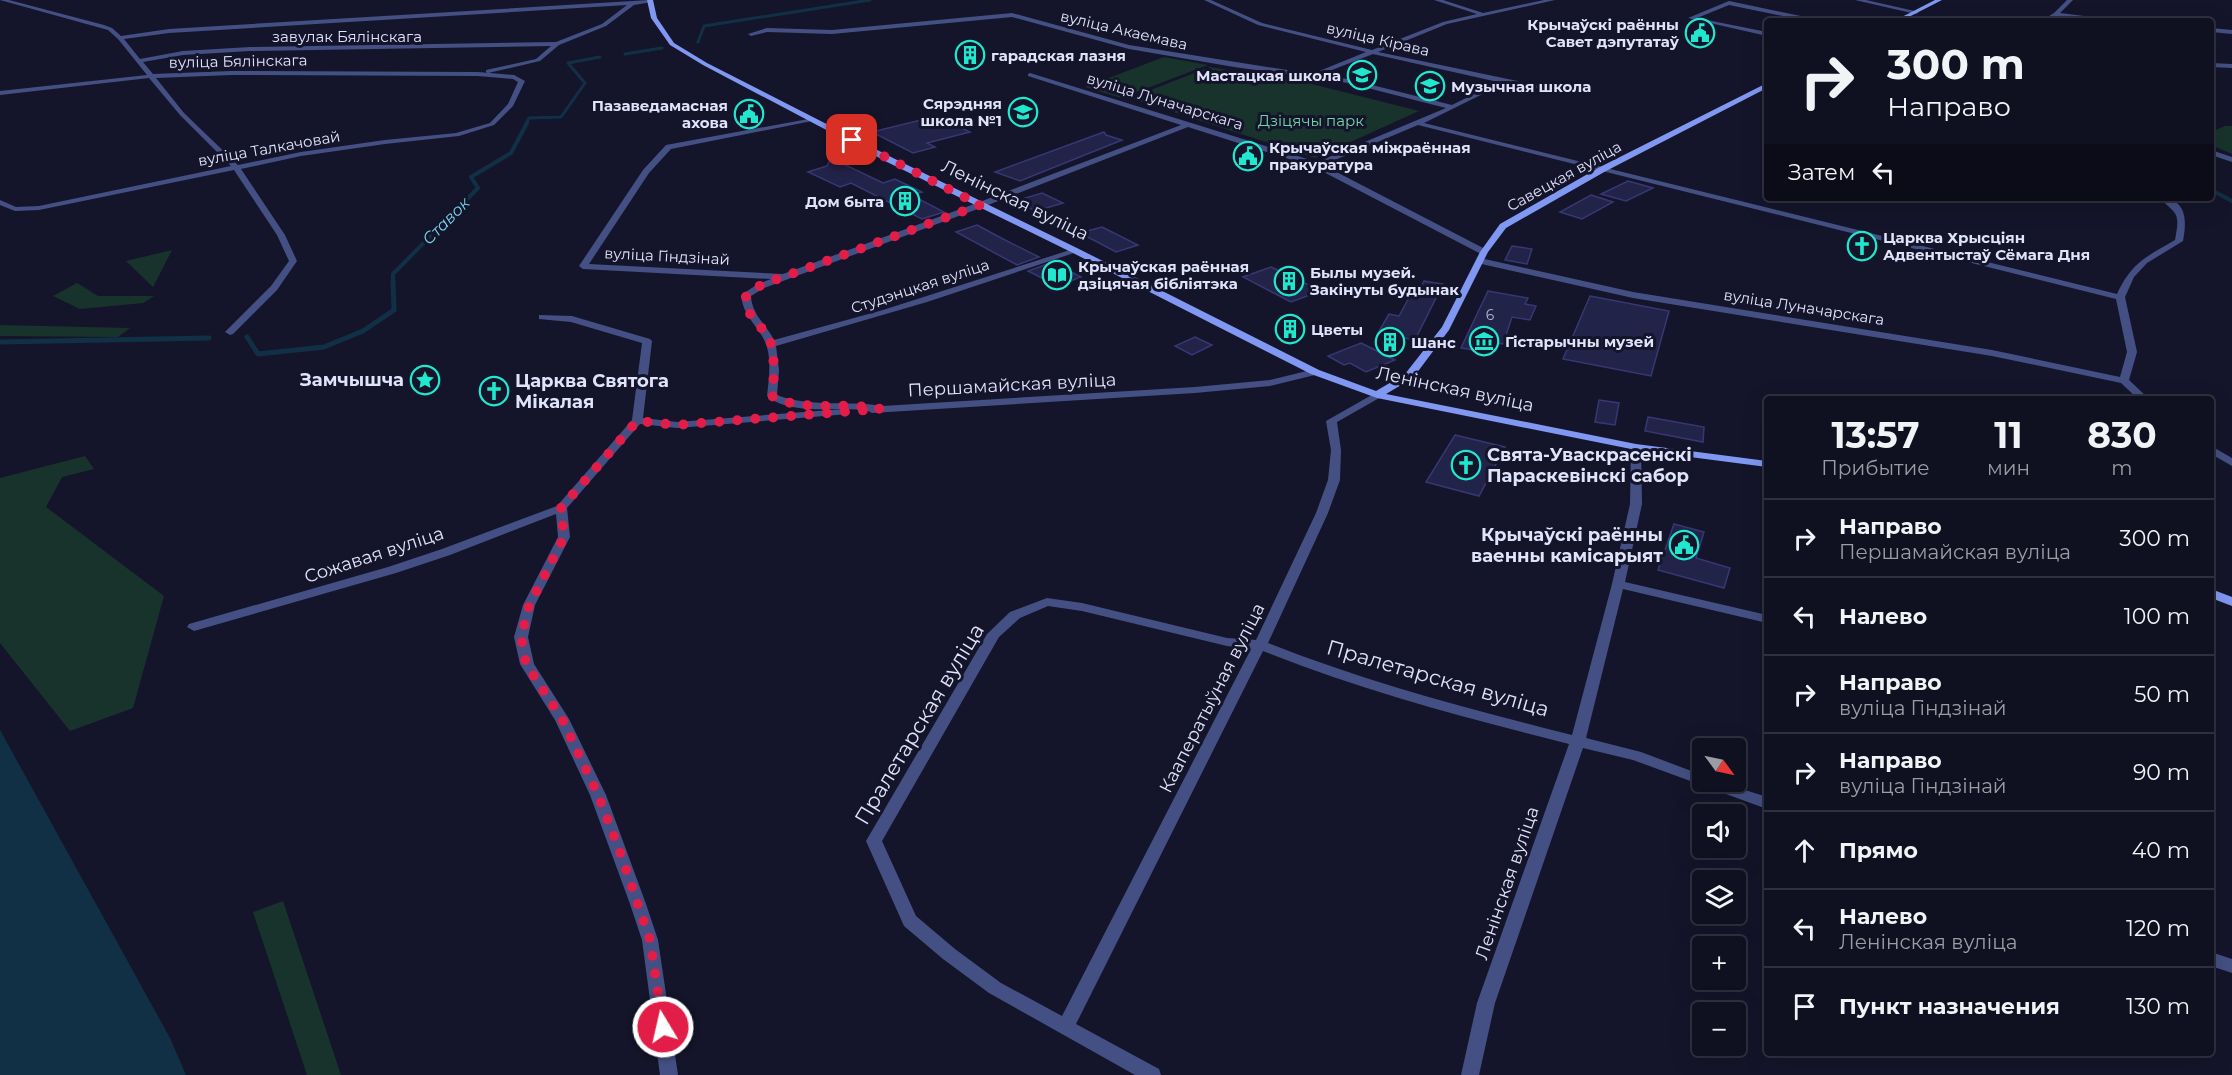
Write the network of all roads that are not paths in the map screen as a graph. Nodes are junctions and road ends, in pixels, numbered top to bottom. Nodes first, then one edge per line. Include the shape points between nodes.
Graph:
1 (3, 0) edge
2 (1208, 0) edge
3 (1437, 0) edge
4 (1552, 0) edge
5 (1858, 0) edge
6 (1939, 0) edge
7 (2070, 0) edge
8 (650, 1) edge
9 (633, 3) junction
10 (1916, 12) junction
11 (1482, 14) junction
12 (2056, 14) junction
13 (1801, 18) edge
14 (1903, 18) edge
15 (2049, 18) edge
16 (2094, 18) edge
17 (110, 29) junction
18 (169, 30) junction
19 (2214, 30) edge
20 (2232, 32) edge
21 (1764, 33) edge
22 (751, 34) dead end
23 (120, 38) junction
24 (557, 44) junction
25 (1373, 53) junction
26 (139, 61) junction
27 (2214, 64) edge
28 (2232, 66) edge
29 (478, 74) junction
30 (1030, 75) dead end
31 (151, 76) junction
32 (1312, 76) junction
33 (522, 81) joint
34 (1504, 81) junction
35 (1764, 87) edge
36 (1548, 88) dead end
37 (0, 93) edge
38 (1450, 107) junction
39 (814, 120) junction
40 (1417, 123) junction
41 (1189, 124) junction
42 (2214, 153) edge
43 (2232, 160) edge
44 (1317, 165) junction
45 (236, 166) junction
46 (1603, 169) junction
47 (2168, 201) edge
48 (0, 202) edge
49 (980, 205) junction
50 (1076, 251) junction
51 (1482, 257) junction
52 (784, 277) junction
53 (2121, 297) junction
54 (542, 317) dead end
55 (230, 332) dead end
56 (771, 344) junction
57 (1315, 372) junction
58 (2124, 381) junction
59 (1377, 395) junction
60 (2141, 396) edge
61 (880, 409) junction
62 (637, 421) junction
63 (1636, 447) junction
64 (2214, 451) edge
65 (2232, 463) edge
66 (1764, 464) edge
67 (561, 508) junction
68 (1618, 584) junction
69 (2214, 594) edge
70 (2232, 602) edge
71 (1764, 618) edge
72 (194, 627) dead end
73 (1260, 645) junction
74 (1578, 740) junction
75 (1692, 777) edge
76 (1736, 792) edge
77 (1764, 802) edge
78 (2214, 960) edge
79 (2232, 966) edge
80 (1065, 1028) junction
81 (669, 1075) edge
82 (1152, 1075) edge
83 (1470, 1075) edge

1 - 17 street
2 - 25 street, вуліца Кірава via 1260,24
3 - 11 street
4 - 11 street
5 - 10 street
6 - 10 main road
7 - 12 street
8 - 9 street
8 - 39 main road, Ленінская вуліца via 660,30 672,44
9 - 18 street
9 - 24 street, вуліца Бялінскага via 604,26
10 - 14 main road
11 - 25 street via 1445,23
12 - 15 street
12 - 16 street
13 - 21 street via 1729,3 1691,18
17 - 18 street
17 - 23 street
18 - 23 street
19 - 20 street
22 - 32 street, вуліца Акаемава via 767,30 832,32 1012,15 1129,47
23 - 26 street
24 - 26 street, завулак Бялінскага via 239,49
24 - 29 street, вуліца Бялінскага via 538,60
25 - 32 street
25 - 34 street, вуліца Кірава
26 - 31 street
27 - 28 street
29 - 31 street, вуліца Бялінскага
29 - 33 street, вуліца Бялінскага
30 - 41 street, вуліца Луначарскага
31 - 37 street, вуліца Бялінскага
31 - 45 street via 182,114
32 - 38 street, вуліца Акаемава via 1348,81
33 - 45 street, вуліца Талкачовай via 511,105 492,124 465,133
34 - 36 street, вуліца Кірава
34 - 38 street
35 - 46 main road, Савецкая вуліца
38 - 40 street
39 - 49 main road, Ленінская вуліца
39 - 52 street, вуліца Гіндзінай via 669,147 646,172 583,266
40 - 44 street
40 - 46 street
41 - 44 street, вуліца Луначарскага
41 - 49 street
42 - 43 street
44 - 51 street, вуліца Луначарскага
45 - 48 street, вуліца Талкачовай via 39,208 15,209
45 - 55 street via 281,235 293,261 274,288
46 - 51 main road, Савецкая вуліца via 1503,226
46 - 53 street
47 - 53 street via 2179,208 2183,220 2179,241 2144,261 2130,276
49 - 50 main road, Ленінская вуліца
49 - 52 street
50 - 56 street, Студэнцкая вуліца via 939,297
50 - 57 main road, Ленінская вуліца
51 - 58 street, вуліца Луначарскага via 1633,295 1992,352
51 - 59 main road, Савецкая вуліца via 1446,328 1409,376
52 - 56 street via 746,295 745,306
53 - 58 street via 2132,352
54 - 62 street via 572,319 647,340
56 - 61 street via 772,396 796,405 859,404
57 - 59 main road, Ленінская вуліца
57 - 61 street, Першамайская вуліца via 1270,383 1206,389
58 - 60 street
59 - 63 main road, Ленінская вуліца
59 - 73 street, Кааператыўная вуліца via 1331,421 1336,450 1334,480
61 - 62 street, Першамайская вуліца via 677,425
62 - 67 street, Сожавая вуліца
63 - 66 main road
63 - 68 street, Ленінская вуліца via 1636,504
64 - 65 street
67 - 72 street, Сожавая вуліца via 424,559
67 - 81 street via 564,537 529,606 521,637 526,664 562,719 582,759 638,904 650,940
68 - 71 street
68 - 74 street, Ленінская вуліца
69 - 70 main road
73 - 74 street, Пралетарская вуліца via 1435,705
73 - 80 street, Кааператыўная вуліца
73 - 80 street, Пралетарская вуліца via 1227,642 1047,602 1015,615 994,634 874,841 910,921 995,988
74 - 75 street, Пралетарская вуліца
74 - 83 street, Ленінская вуліца via 1486,1003
76 - 77 street, Пралетарская вуліца
78 - 79 street
80 - 82 street, Пралетарская вуліца

